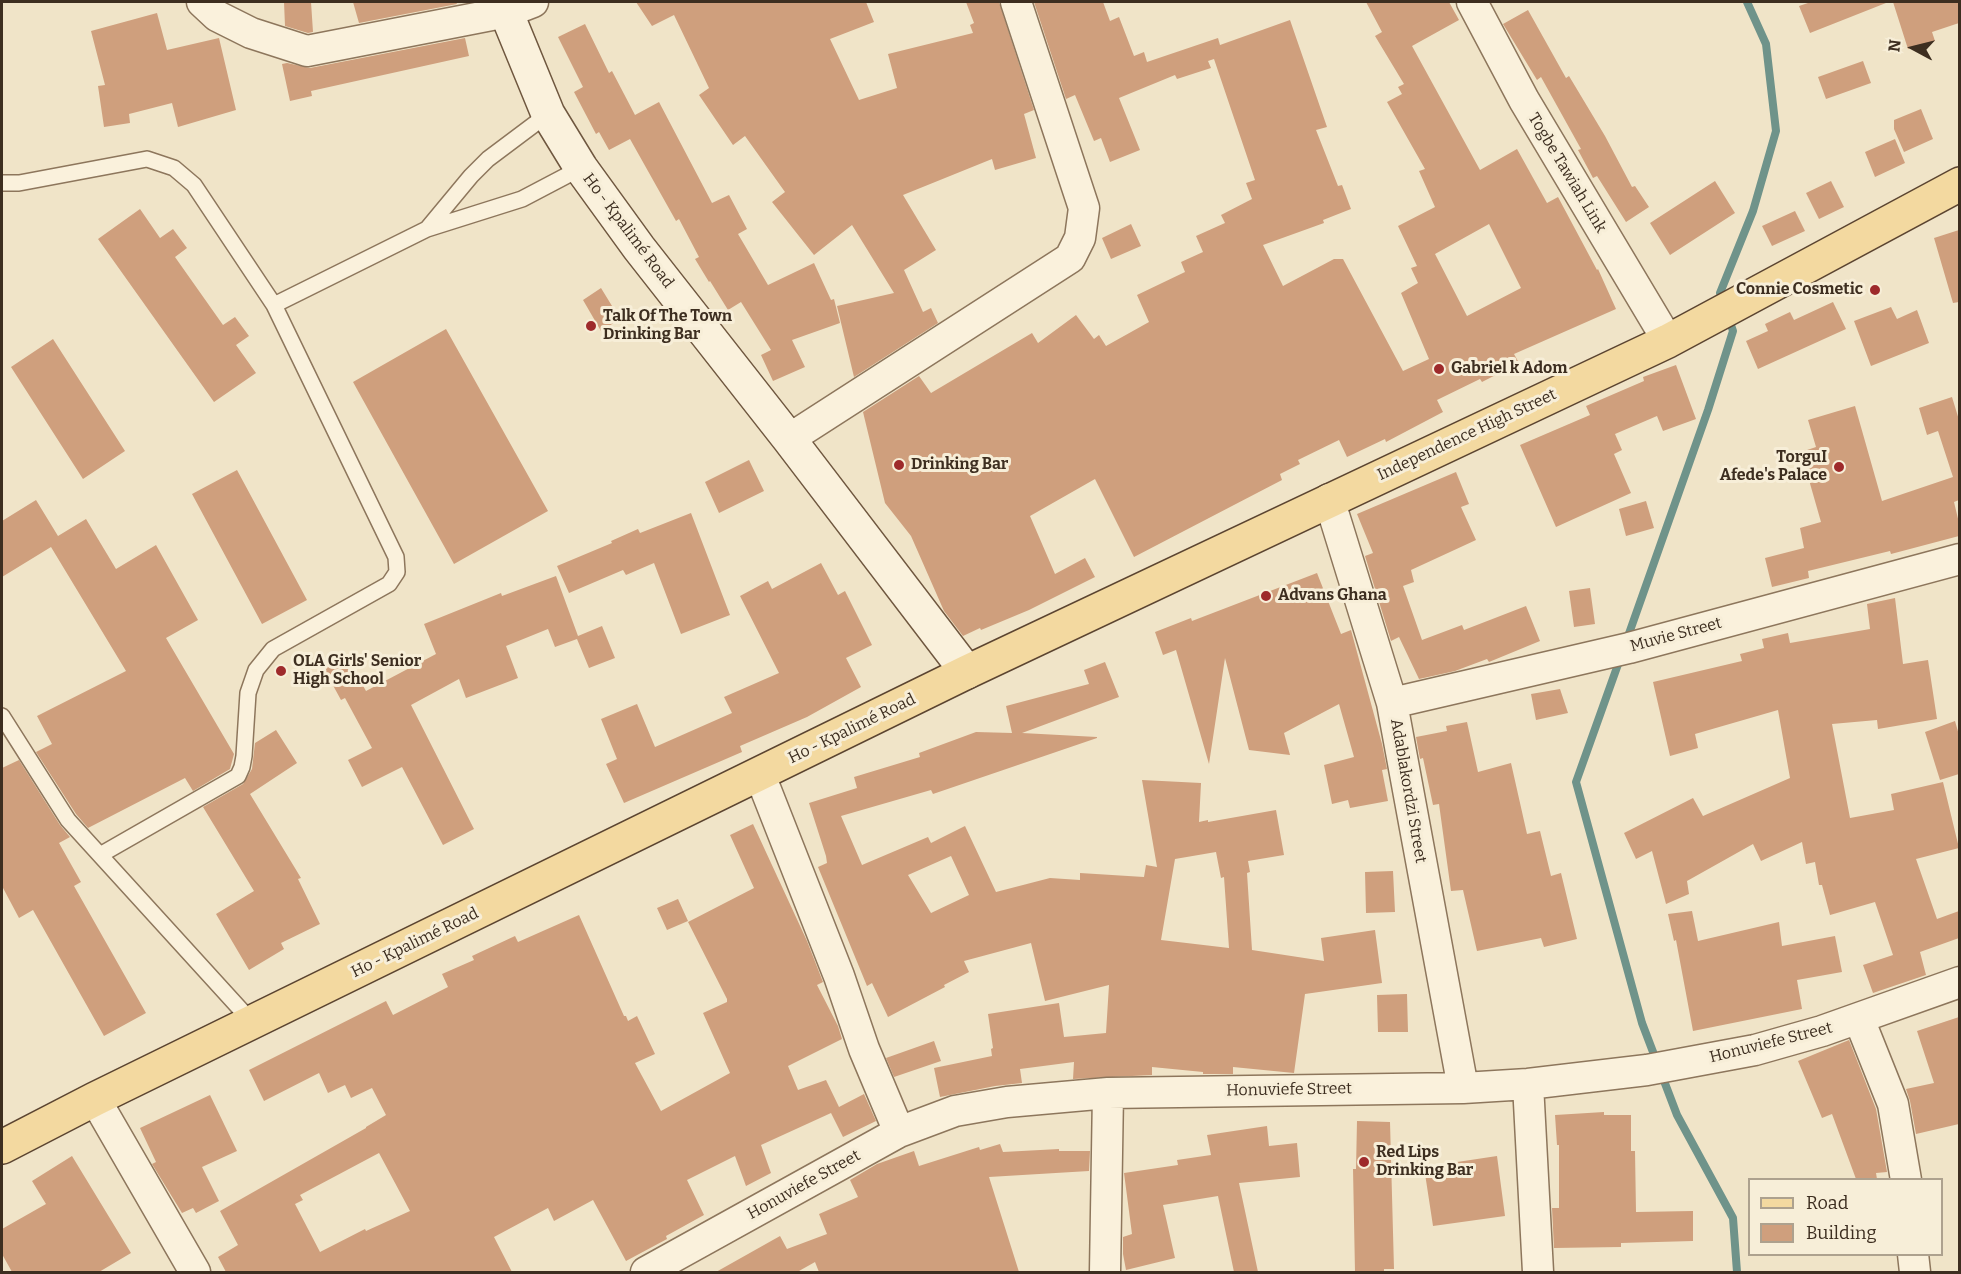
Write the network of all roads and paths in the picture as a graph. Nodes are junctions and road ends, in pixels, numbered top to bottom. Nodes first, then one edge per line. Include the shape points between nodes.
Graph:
1 (202, 2) edge
2 (1016, 2) edge
3 (1472, 2) edge
4 (514, 5) edge
5 (548, 114) junction
6 (581, 168) junction
7 (2, 183) edge
8 (1959, 184) edge
9 (427, 229) junction
10 (274, 305) junction
11 (1668, 341) junction
12 (789, 439) junction
13 (1329, 499) junction
14 (1959, 559) edge
15 (967, 672) junction
16 (1392, 703) junction
17 (2, 716) edge
18 (760, 775) junction
19 (100, 855) junction
20 (1959, 982) edge
21 (1859, 1018) junction
22 (252, 1022) junction
23 (1528, 1084) junction
24 (1463, 1088) junction
25 (1108, 1093) junction
26 (95, 1099) junction
27 (899, 1132) junction
28 (2, 1147) edge
29 (1906, 1178) edge
30 (1913, 1256) edge
31 (195, 1272) edge
32 (646, 1272) edge
33 (1105, 1272) edge
34 (1538, 1272) edge
35 (1915, 1272) edge

1 - 4 street via 217,16 251,33 307,51
2 - 12 street via 1084,208 1080,238 1070,258
3 - 11 street, Togbe Tawiah Link via 1524,100
4 - 5 main road, Ho - Kpalimé Road
5 - 6 main road, Ho - Kpalimé Road
5 - 9 lane via 488,159
6 - 9 lane via 522,199
6 - 12 main road, Ho - Kpalimé Road
7 - 10 lane via 147,159 174,168 194,185
8 - 11 main road, Independence High Street
9 - 10 lane
10 - 19 lane via 396,557 397,572 389,584 273,649 256,670 248,693 244,756 238,776
11 - 13 main road, Independence High Street
12 - 15 main road, Ho - Kpalimé Road
13 - 15 main road, Independence High Street
13 - 16 street, Adablakordzi Street
14 - 16 street, Muvie Street via 1620,650
15 - 18 main road, Ho - Kpalimé Road
16 - 24 street, Adablakordzi Street
17 - 19 lane via 68,820
18 - 22 main road, Ho - Kpalimé Road
18 - 27 street
19 - 22 lane
20 - 21 street, Honuviefe Street
21 - 23 street, Honuviefe Street via 1755,1050 1659,1068
21 - 29 street via 1893,1104
22 - 26 main road, Ho - Kpalimé Road
23 - 24 street, Honuviefe Street
23 - 34 street
24 - 25 street, Honuviefe Street
25 - 27 street, Honuviefe Street via 976,1107
25 - 33 street
26 - 28 main road, Ho - Kpalimé Road
26 - 31 street
27 - 32 street, Honuviefe Street
30 - 35 street

